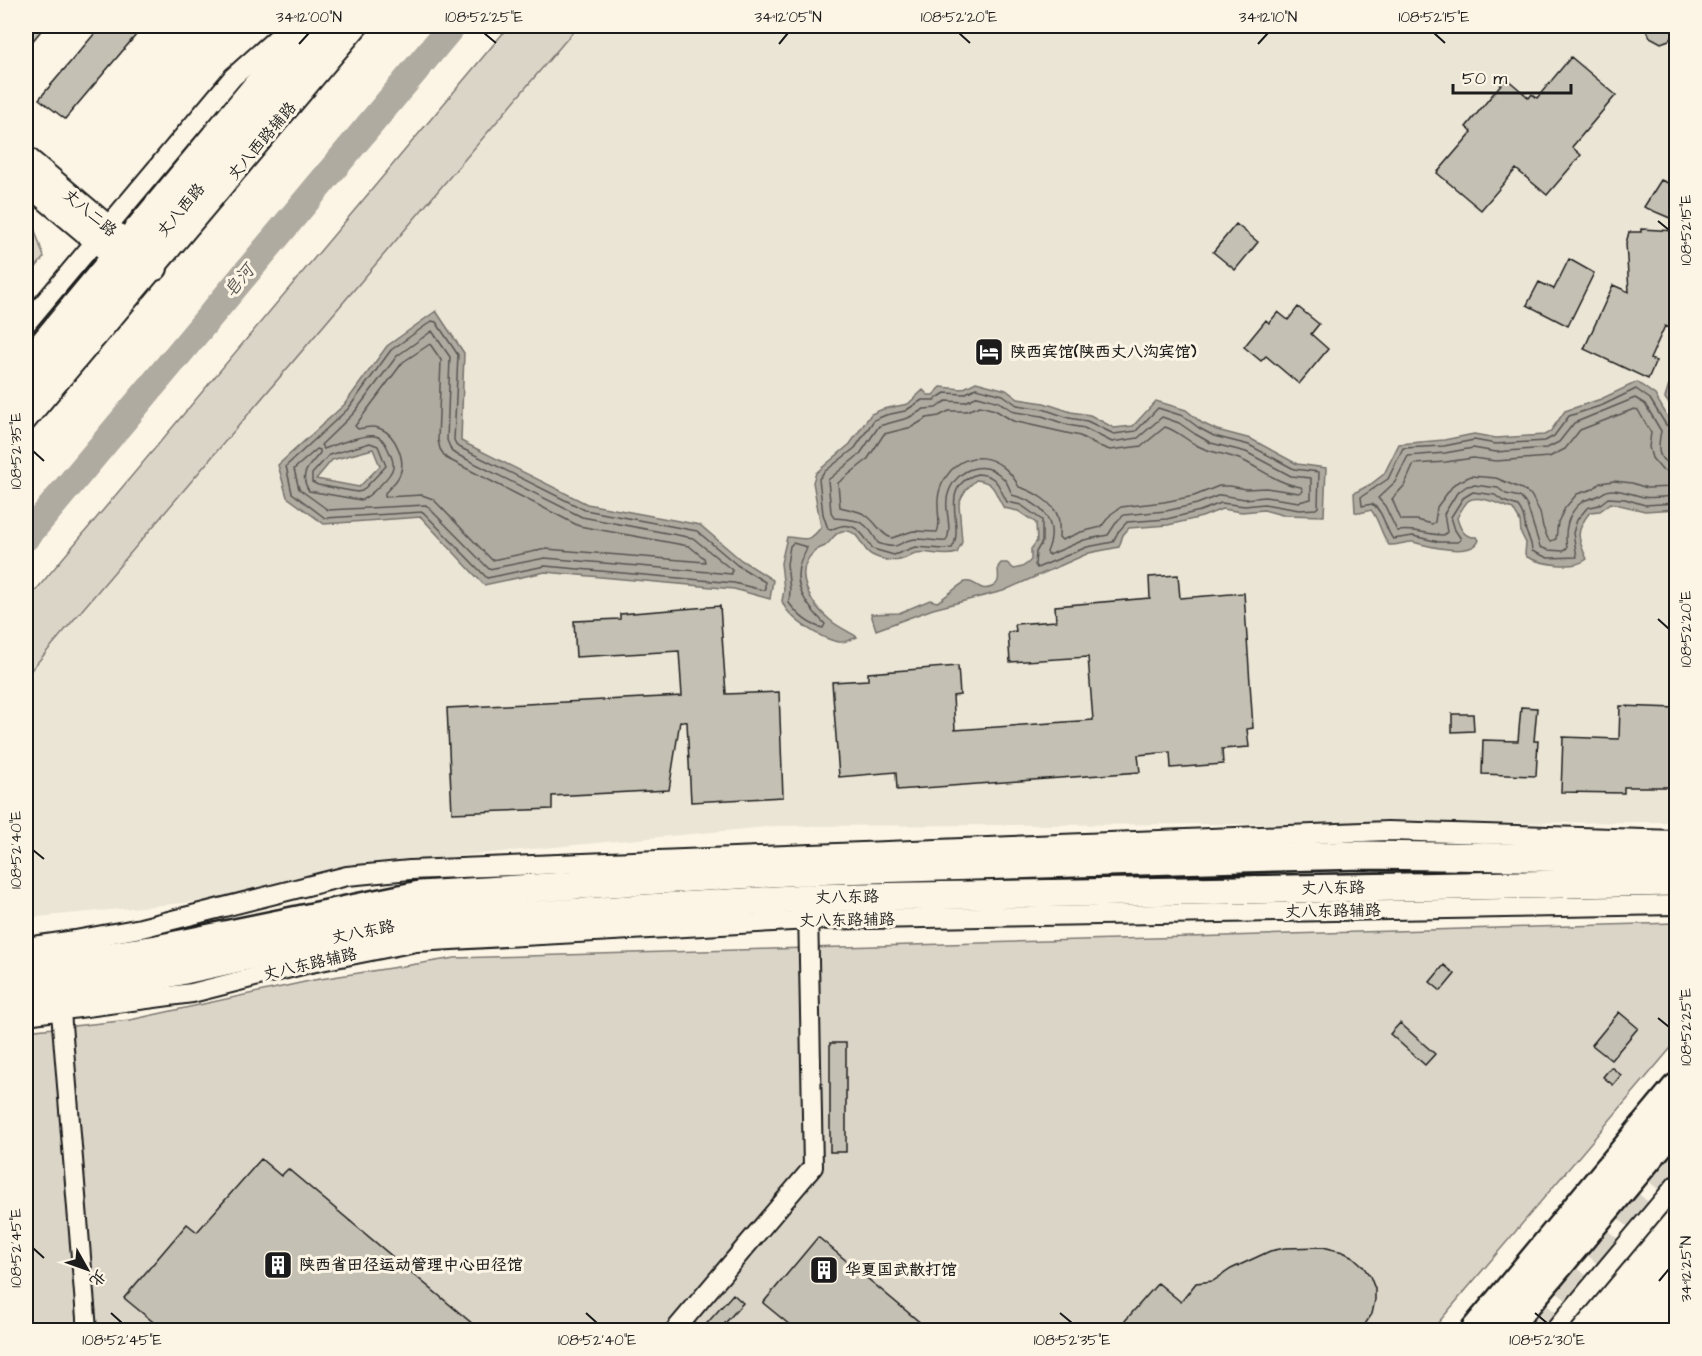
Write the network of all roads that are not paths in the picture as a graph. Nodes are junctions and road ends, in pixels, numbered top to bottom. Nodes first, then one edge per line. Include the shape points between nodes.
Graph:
1 (290, 26) edge
2 (315, 26) edge
3 (336, 26) edge
4 (359, 26) edge
5 (26, 159) edge
6 (26, 181) edge
7 (127, 255) junction
8 (26, 324) edge
9 (26, 363) edge
10 (26, 395) edge
11 (26, 422) edge
12 (1677, 840) edge
13 (1677, 859) edge
14 (1677, 882) edge
15 (807, 896) junction
16 (1677, 905) edge
17 (26, 947) edge
18 (56, 965) junction
19 (26, 968) edge
20 (26, 995) edge
21 (60, 1001) junction
22 (26, 1015) edge
23 (1677, 1088) edge
24 (1677, 1125) edge
25 (1677, 1185) edge
26 (87, 1330) edge
27 (675, 1330) edge
28 (1475, 1330) edge
29 (1505, 1330) edge
30 (1555, 1330) edge

1 - 7 street, 丈八西路辅路 via 233,77
2 - 7 main road, 丈八西路 via 260,80
3 - 7 main road, 丈八西路
4 - 7 street, 丈八西路辅路
5 - 7 main road, 丈八二路
6 - 7 main road, 丈八二路
7 - 8 street, 丈八西路辅路
7 - 9 main road, 丈八西路
7 - 10 main road, 丈八西路
7 - 11 street, 丈八西路辅路
12 - 17 street via 1388,831 410,870 347,876 141,928
13 - 15 main road, 丈八东路 via 1353,855
14 - 15 main road, 丈八东路
15 - 16 street, 丈八东路辅路
15 - 18 main road, 丈八东路 via 420,895 157,949
15 - 21 main road, 丈八东路 via 421,922 361,931
15 - 27 street via 813,1167
18 - 19 main road, 丈八东路
18 - 21 street
20 - 21 main road, 丈八东路
21 - 22 street
21 - 26 street
23 - 28 main road
24 - 29 main road
25 - 30 street

